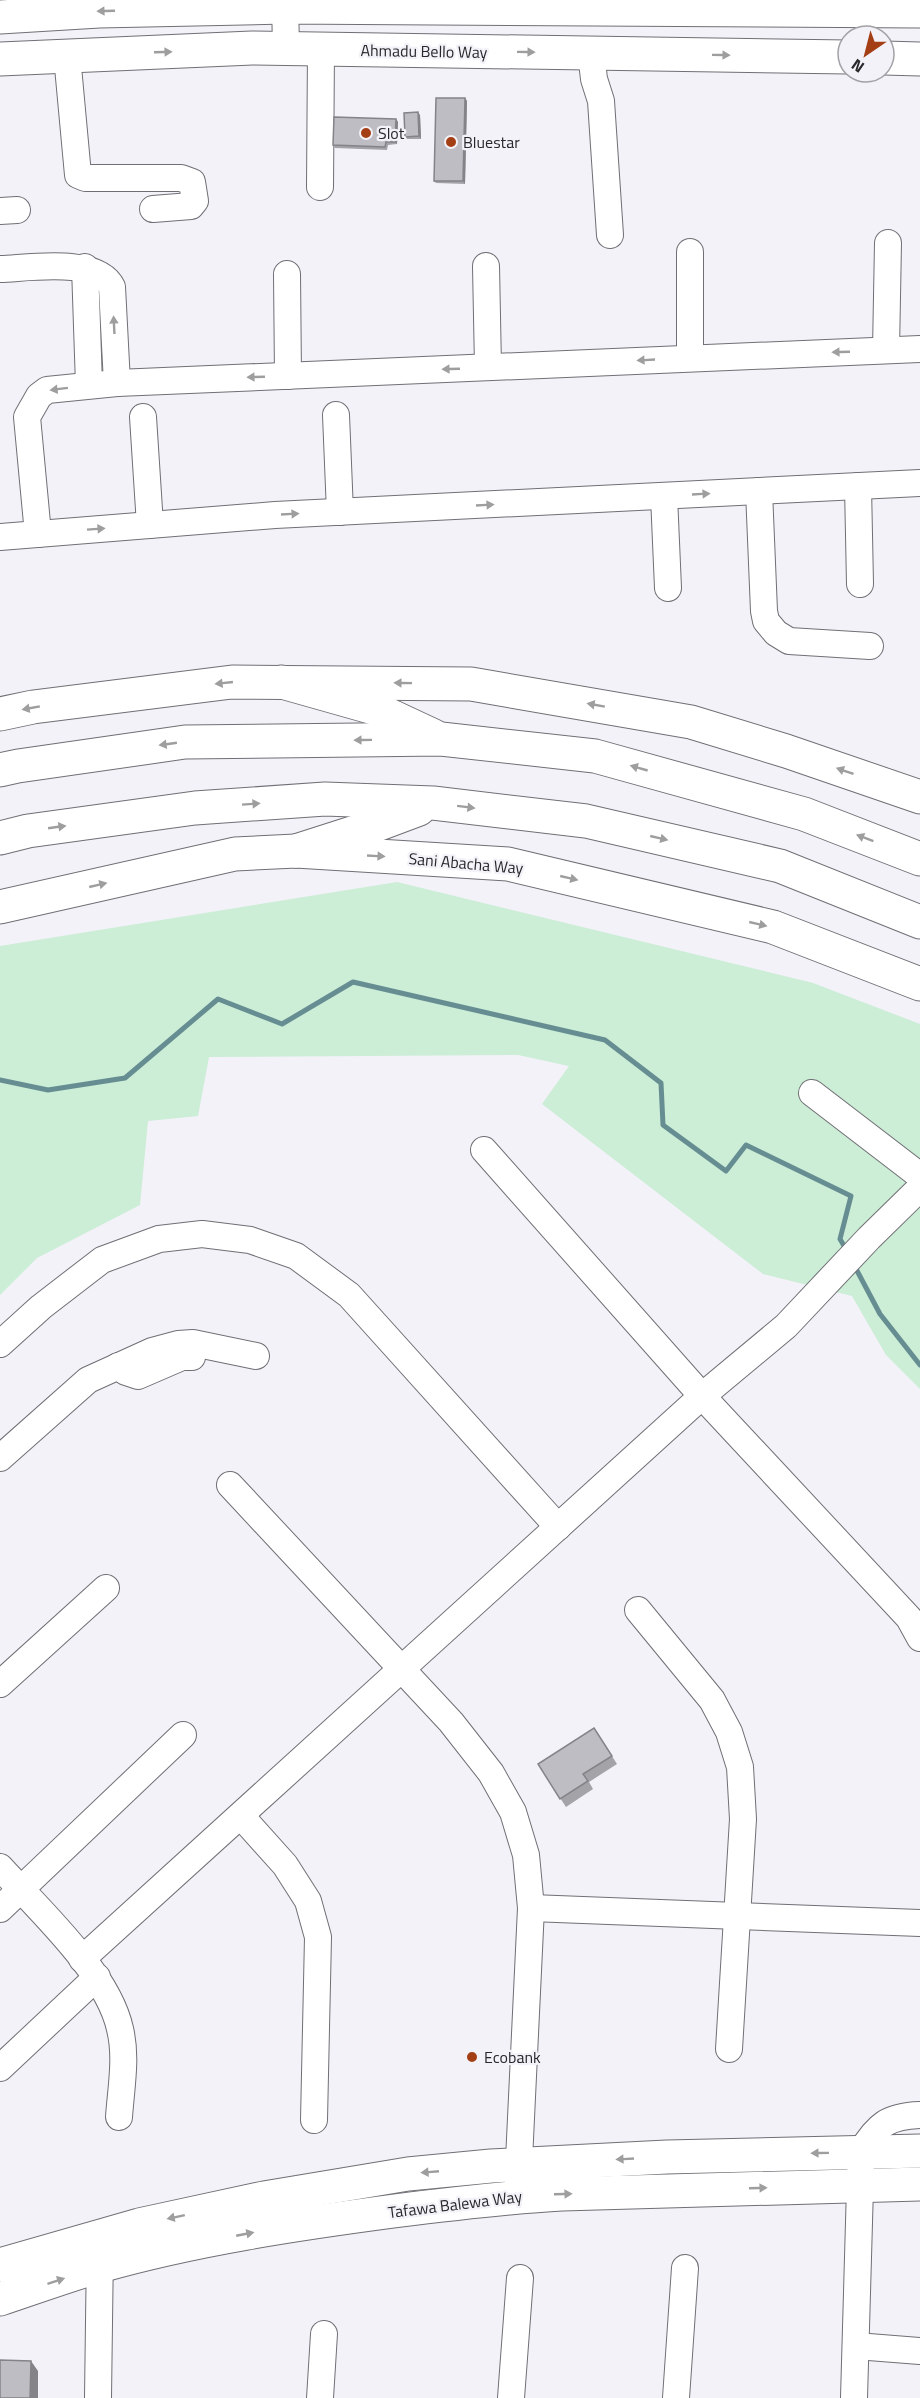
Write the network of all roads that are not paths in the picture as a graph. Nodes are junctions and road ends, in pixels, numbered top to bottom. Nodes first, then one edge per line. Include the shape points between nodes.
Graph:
1 (249, 4) edge
2 (285, 4) edge
3 (920, 11) edge
4 (0, 17) edge
5 (252, 48) junction
6 (286, 49) junction
7 (321, 49) junction
8 (591, 53) junction
9 (68, 56) junction
10 (836, 57) edge
11 (896, 58) edge
12 (0, 59) edge
13 (920, 59) edge
14 (320, 187) dead end
15 (153, 209) dead end
16 (610, 235) dead end
17 (888, 243) dead end
18 (690, 252) dead end
19 (486, 266) dead end
20 (85, 267) junction
21 (0, 269) edge
22 (287, 274) dead end
23 (920, 349) edge
24 (885, 350) junction
25 (690, 358) junction
26 (488, 367) junction
27 (288, 376) junction
28 (117, 383) junction
29 (89, 385) junction
30 (336, 415) dead end
31 (143, 417) dead end
32 (920, 483) edge
33 (858, 486) junction
34 (759, 491) junction
35 (664, 496) junction
36 (340, 512) junction
37 (150, 525) junction
38 (38, 534) junction
39 (0, 537) edge
40 (860, 584) dead end
41 (668, 588) dead end
42 (870, 646) dead end
43 (282, 682) junction
44 (0, 714) edge
45 (441, 739) junction
46 (0, 770) edge
47 (920, 797) edge
48 (433, 803) junction
49 (0, 838) edge
50 (296, 851) junction
51 (920, 859) edge
52 (0, 907) edge
53 (920, 922) edge
54 (920, 984) edge
55 (812, 1093) dead end
56 (484, 1150) dead end
57 (920, 1176) edge
58 (920, 1188) edge
59 (0, 1344) edge
60 (256, 1356) dead end
61 (217, 1359) dead end
62 (118, 1366) junction
63 (702, 1396) junction
64 (0, 1458) edge
65 (230, 1485) dead end
66 (558, 1527) junction
67 (106, 1588) dead end
68 (638, 1610) dead end
69 (920, 1638) edge
70 (402, 1671) junction
71 (0, 1684) edge
72 (183, 1735) dead end
73 (241, 1816) junction
74 (0, 1867) edge
75 (21, 1891) junction
76 (531, 1908) junction
77 (0, 1909) edge
78 (737, 1917) junction
79 (920, 1923) edge
80 (89, 1968) junction
81 (729, 2049) dead end
82 (0, 2068) edge
83 (920, 2115) edge
84 (119, 2117) dead end
85 (314, 2120) dead end
86 (920, 2151) edge
87 (861, 2152) junction
88 (518, 2181) junction
89 (920, 2184) edge
90 (861, 2185) junction
91 (100, 2251) junction
92 (0, 2265) edge
93 (685, 2268) dead end
94 (520, 2278) dead end
95 (0, 2299) edge
96 (324, 2334) dead end
97 (856, 2346) junction
98 (920, 2351) edge
99 (98, 2398) edge
100 (320, 2398) edge
101 (511, 2398) edge
102 (676, 2398) edge
103 (854, 2398) edge

1 - 2 main road
1 -> 4 main road
1 - 5 street
2 - 3 main road
2 - 6 street
5 - 6 main road, Ahmadu Bello Way
9 -> 5 main road, Ahmadu Bello Way
6 - 7 main road, Ahmadu Bello Way
7 -> 8 main road, Ahmadu Bello Way
7 - 14 street
8 -> 10 main road, Ahmadu Bello Way
8 - 16 street via 601,101
9 - 12 main road, Ahmadu Bello Way
9 - 15 street via 78,175 181,178 192,182 195,201 191,206
11 - 13 main road
17 - 24 street
18 - 25 street
19 - 26 street
20 - 21 street
28 -> 20 street via 112,287 102,275
20 - 29 street
22 - 27 street
23 - 24 street
24 -> 25 street
25 -> 26 street
26 -> 27 street
27 -> 28 street
28 - 29 street
29 -> 38 street via 47,390 27,417
30 - 36 street
31 - 37 street
32 - 33 street
33 - 34 street
33 - 40 street
35 -> 34 street
34 - 42 street via 766,621 789,641
36 -> 35 street
35 - 41 street
37 -> 36 street
38 -> 37 street
38 - 39 street
43 -> 44 main road via 220,683
43 - 45 main road via 374,708
47 -> 43 main road via 691,722 471,684
45 -> 46 main road via 185,742
51 -> 45 main road via 804,814 595,756
49 -> 48 main road via 195,808 325,799
48 - 50 main road
48 -> 53 main road via 586,821 780,866
52 -> 50 main road, Sani Abacha Way via 235,854
50 -> 54 main road, Sani Abacha Way via 508,864 772,927
55 - 57 street
56 - 63 street
58 - 63 street via 786,1326
59 - 66 street via 102,1260 159,1239 202,1234 250,1240 296,1256 349,1295
60 - 62 street via 208,1345 178,1344
61 - 62 street via 182,1357 138,1376
62 - 64 street via 88,1380
63 - 66 street
63 - 69 street via 909,1618
65 - 70 street
66 - 70 street
67 - 71 street
68 - 78 street via 712,1700 729,1732 740,1767 743,1819
70 - 73 street
70 - 76 street via 485,1765 513,1812 526,1855
72 - 75 street
73 - 80 street
73 - 85 street via 285,1865 308,1901 318,1937
74 - 75 street
75 - 77 street
75 - 80 street
76 - 78 street
76 - 88 street
78 - 79 street
78 - 81 street
80 - 82 street
80 - 84 street via 113,2005 120,2030 123,2051
83 - 87 street via 901,2115 883,2123
86 - 87 main road, Tafawa Balewa Way
87 -> 88 main road, Tafawa Balewa Way via 667,2157
87 - 90 street
88 -> 90 main road, Tafawa Balewa Way
88 - 91 main road, Tafawa Balewa Way via 183,2246
89 - 90 main road, Tafawa Balewa Way
90 - 97 street
91 - 92 main road, Tafawa Balewa Way
95 -> 91 main road, Tafawa Balewa Way
91 - 99 street
93 - 102 street
94 - 101 street
96 - 100 street
97 - 98 street
97 - 103 street

